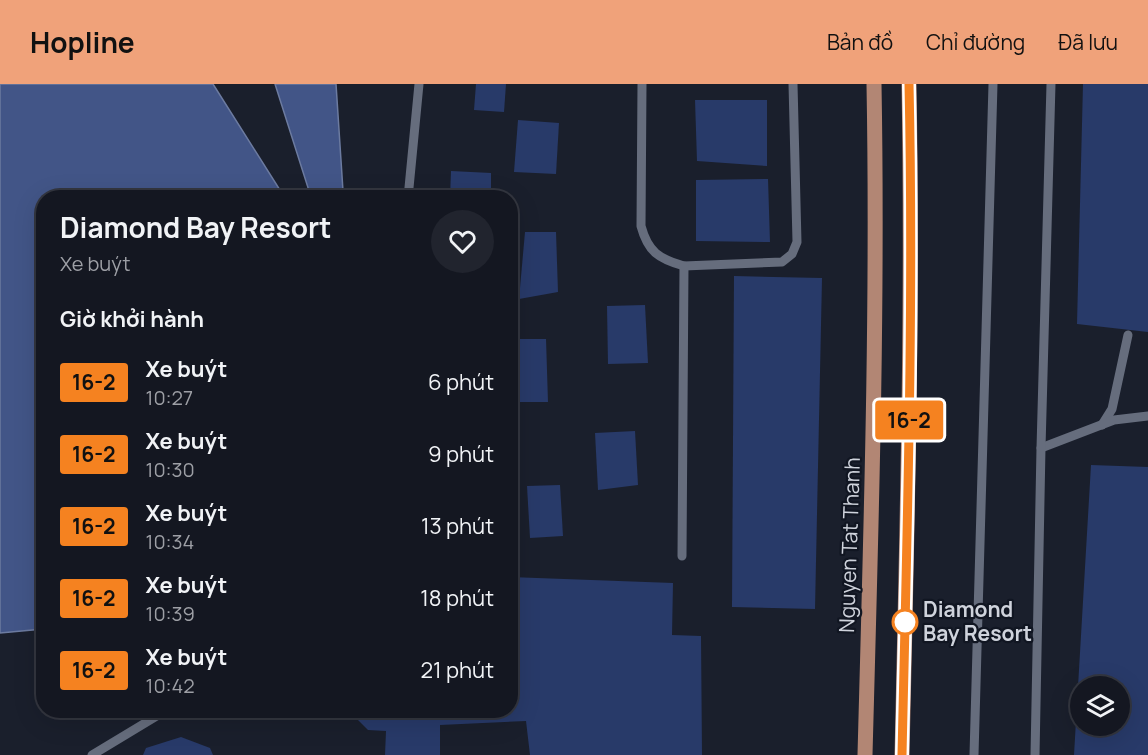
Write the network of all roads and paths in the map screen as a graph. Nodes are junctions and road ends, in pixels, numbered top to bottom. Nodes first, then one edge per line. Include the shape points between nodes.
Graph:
1 (419, 84) edge
2 (642, 84) edge
3 (793, 84) edge
4 (874, 84) edge
5 (909, 84) edge
6 (993, 84) edge
7 (1051, 84) edge
8 (409, 190) edge
9 (684, 266) junction
10 (1128, 335) dead end
11 (1148, 416) edge
12 (1102, 425) junction
13 (1041, 448) junction
14 (682, 556) dead end
15 (153, 718) edge
16 (92, 755) edge
17 (865, 755) edge
18 (902, 755) edge
19 (974, 755) edge
20 (1035, 755) edge

1 - 8 lane
2 - 9 lane via 641,226 655,255
3 - 9 lane via 797,242 792,254 782,261
4 - 17 main road, Nguyen Tat Thanh via 877,230
5 - 18 main road via 909,471
6 - 19 lane
7 - 13 lane
9 - 14 lane
10 - 12 lane via 1112,409
11 - 12 lane
12 - 13 lane
13 - 20 lane
15 - 16 lane

